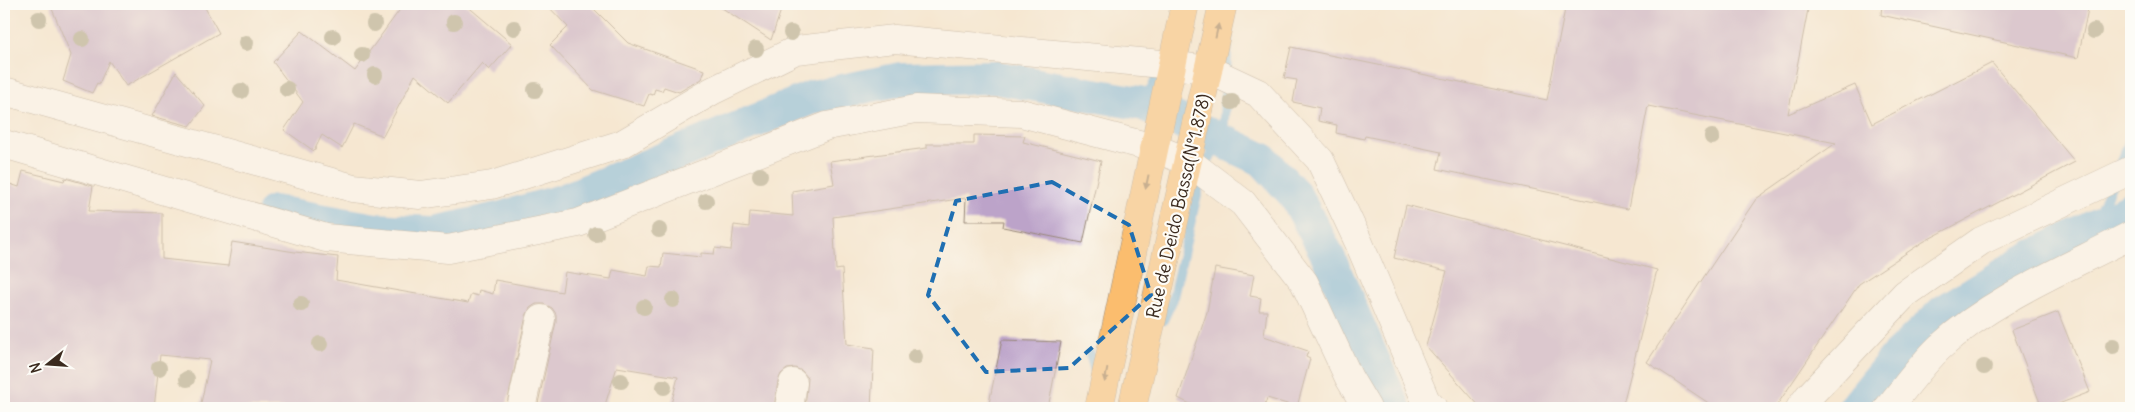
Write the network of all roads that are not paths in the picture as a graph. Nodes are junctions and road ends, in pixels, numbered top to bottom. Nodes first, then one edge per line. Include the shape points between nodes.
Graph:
1 (1185, 4) edge
2 (1224, 4) edge
3 (1170, 76) junction
4 (1207, 82) junction
5 (4, 91) edge
6 (1155, 141) junction
7 (4, 144) edge
8 (1192, 150) junction
9 (2131, 170) edge
10 (2131, 235) edge
11 (541, 319) dead end
12 (1114, 334) junction
13 (1148, 340) junction
14 (521, 408) edge
15 (1099, 408) edge
16 (1132, 408) edge
17 (1367, 408) edge
18 (1433, 408) edge
19 (1800, 408) edge
20 (1888, 408) edge

1 - 3 main road, Rue de Deido Bassa(N°1.878)
4 -> 2 main road, Rue de Deido Bassa(N°1.878)
3 - 4 street
3 - 5 street via 895,39 796,50 712,90 622,144 492,186 420,195 353,188
3 - 6 main road, Rue de Deido Bassa(N°1.878)
4 - 8 main road, Rue de Deido Bassa(N°1.878)
4 - 18 street via 1258,93 1320,160 1360,244 1426,401
6 - 7 street via 1021,113 916,110 827,126 578,223 448,249 326,238
6 - 8 street
6 -> 12 main road, Rue de Deido Bassa(N°1.878)
8 - 13 main road, Rue de Deido Bassa(N°1.878)
8 - 17 street via 1243,203 1304,282 1349,378
9 - 19 street via 1982,241 1905,294
10 - 20 street via 1976,319 1940,348
11 - 14 street
12 - 13 main road
12 -> 15 main road, Rue de Deido Bassa(N°1.878)
13 - 16 main road, Rue de Deido Bassa(N°1.878)

